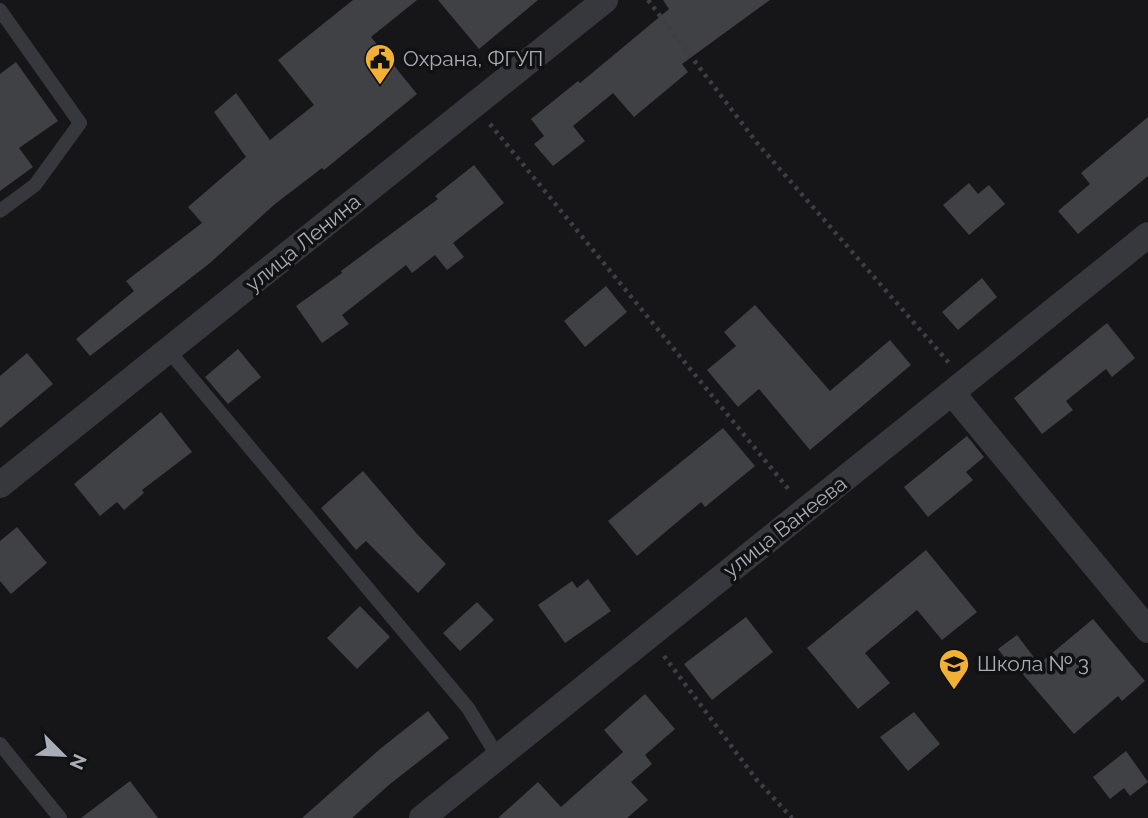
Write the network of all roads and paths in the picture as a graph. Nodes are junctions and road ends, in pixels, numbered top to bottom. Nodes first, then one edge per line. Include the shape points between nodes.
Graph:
1 (605, 0) edge
2 (648, 0) edge
3 (0, 10) edge
4 (475, 106) junction
5 (0, 211) edge
6 (1148, 236) edge
7 (168, 350) junction
8 (960, 388) junction
9 (0, 485) edge
10 (806, 511) junction
11 (1148, 630) edge
12 (649, 635) junction
13 (0, 744) edge
14 (498, 757) junction
15 (60, 818) edge
16 (422, 818) edge
17 (792, 818) edge

1 - 4 street, улица Ленина
2 - 8 path via 757,143
3 - 5 lane via 80,123 35,185
4 - 7 street, улица Ленина
4 - 10 path
6 - 8 street, улица Ванеева
7 - 9 street, улица Ленина
7 - 14 lane via 468,708
8 - 10 street, улица Ванеева
8 - 11 street
10 - 12 street, улица Ванеева
12 - 14 street, улица Ванеева
12 - 17 path via 755,779
13 - 15 lane
14 - 16 street, улица Ванеева

